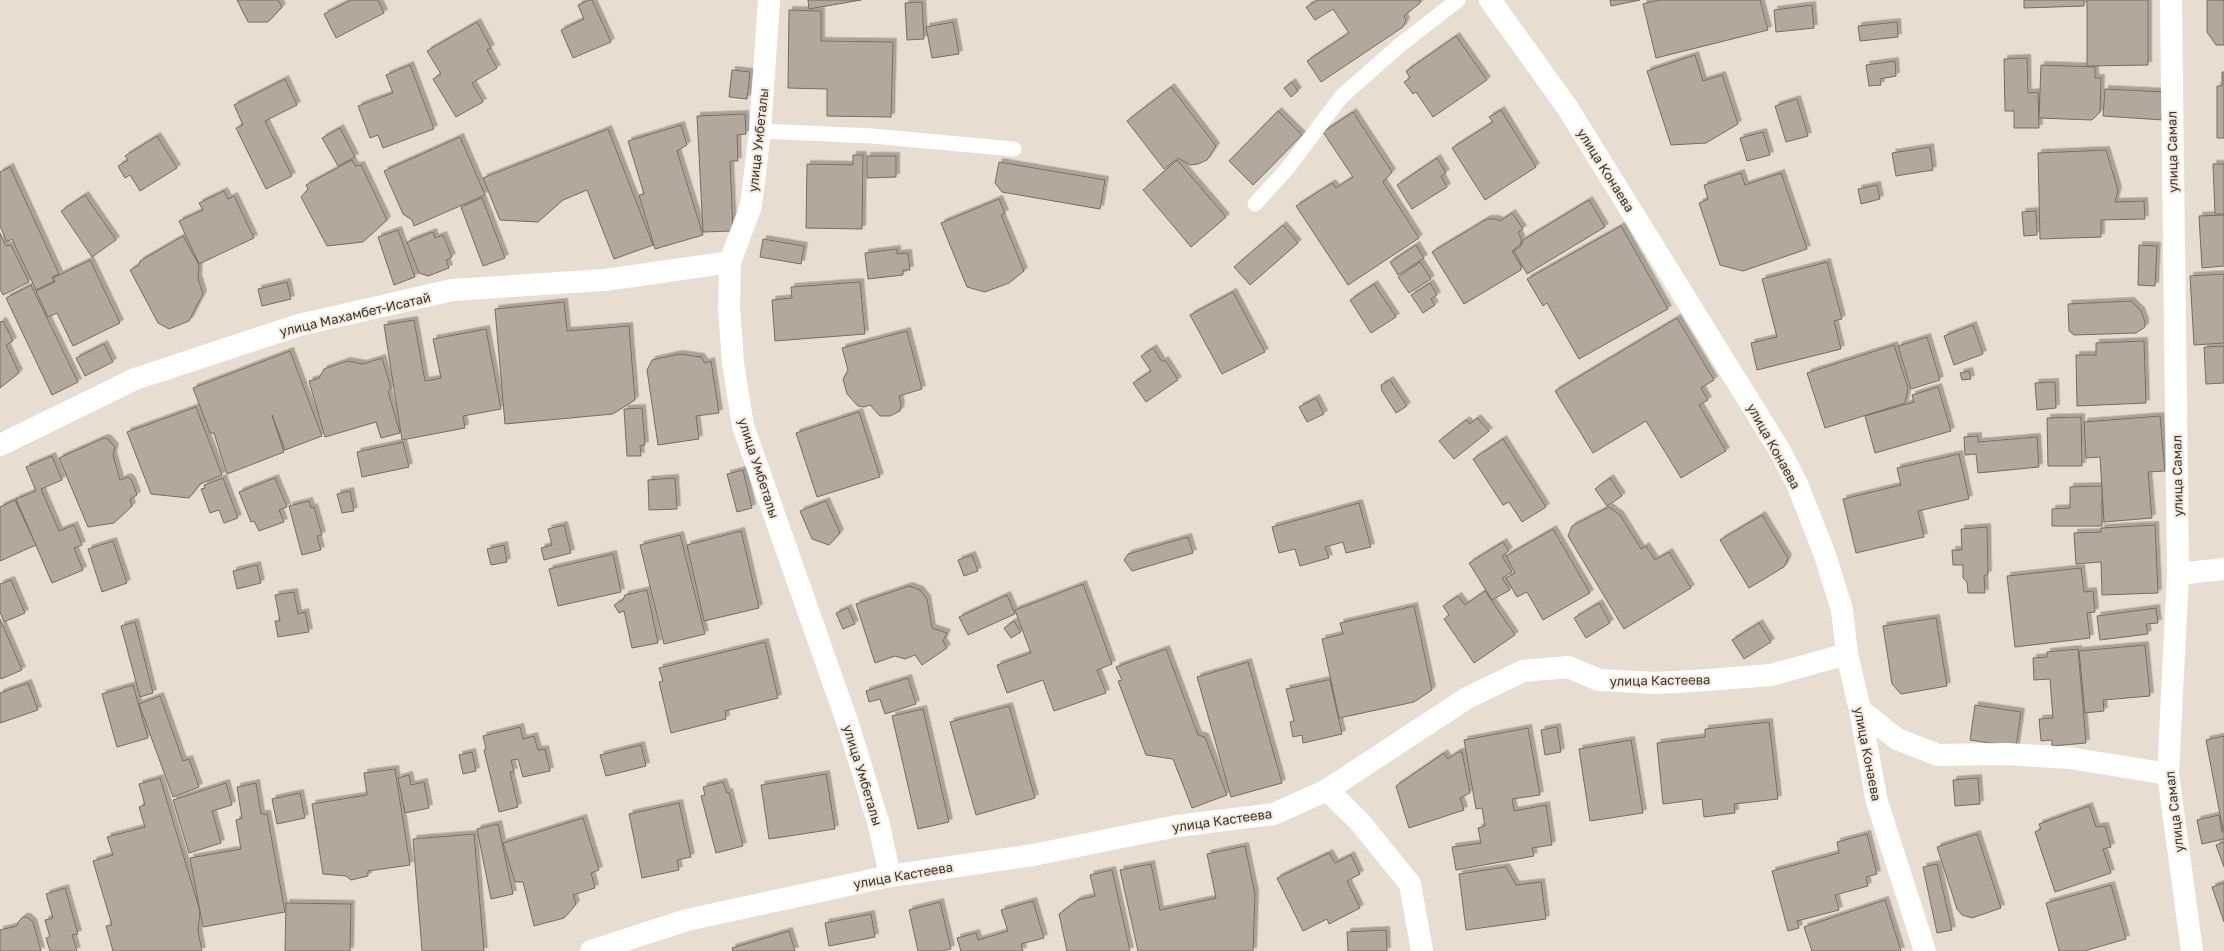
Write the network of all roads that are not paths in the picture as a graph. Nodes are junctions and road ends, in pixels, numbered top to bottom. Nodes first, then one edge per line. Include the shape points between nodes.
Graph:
1 (769, 0) edge
2 (1458, 0) edge
3 (1490, 0) edge
4 (2171, 0) edge
5 (760, 131) junction
6 (1014, 149) dead end
7 (1255, 204) dead end
8 (730, 262) junction
9 (0, 446) edge
10 (2224, 569) edge
11 (2178, 574) junction
12 (1847, 654) junction
13 (1860, 710) junction
14 (2168, 774) junction
15 (1327, 790) junction
16 (890, 876) junction
17 (599, 949) edge
18 (1422, 951) edge
19 (1925, 951) edge
20 (2192, 951) edge

1 - 5 street, улица Умбеталы
2 - 7 lane via 1400,45 1341,97 1287,169
3 - 12 street, улица Конаева via 1567,107 1780,451 1798,486 1826,555 1842,610
4 - 11 street, улица Самал
5 - 6 lane via 872,136
5 - 8 street, улица Умбеталы via 751,206
8 - 9 street, улица Махамбет-Исатай via 605,280 452,290 299,325 135,379
8 - 16 street, улица Умбеталы via 729,308 733,362 743,426 848,724 879,825
10 - 11 street
11 - 14 street, улица Самал
12 - 13 street, улица Конаева
12 - 15 street, улица Кастеева via 1771,675 1708,680 1599,680 1568,667 1523,671 1467,698
13 - 14 street via 1898,739 1938,755 2007,754 2069,758
13 - 19 street, улица Конаева via 1877,802
14 - 20 street, улица Самал
15 - 16 street, улица Кастеева via 1274,814 1177,826 1033,855
15 - 18 street via 1359,821 1410,884
16 - 17 street, улица Кастеева via 687,920

